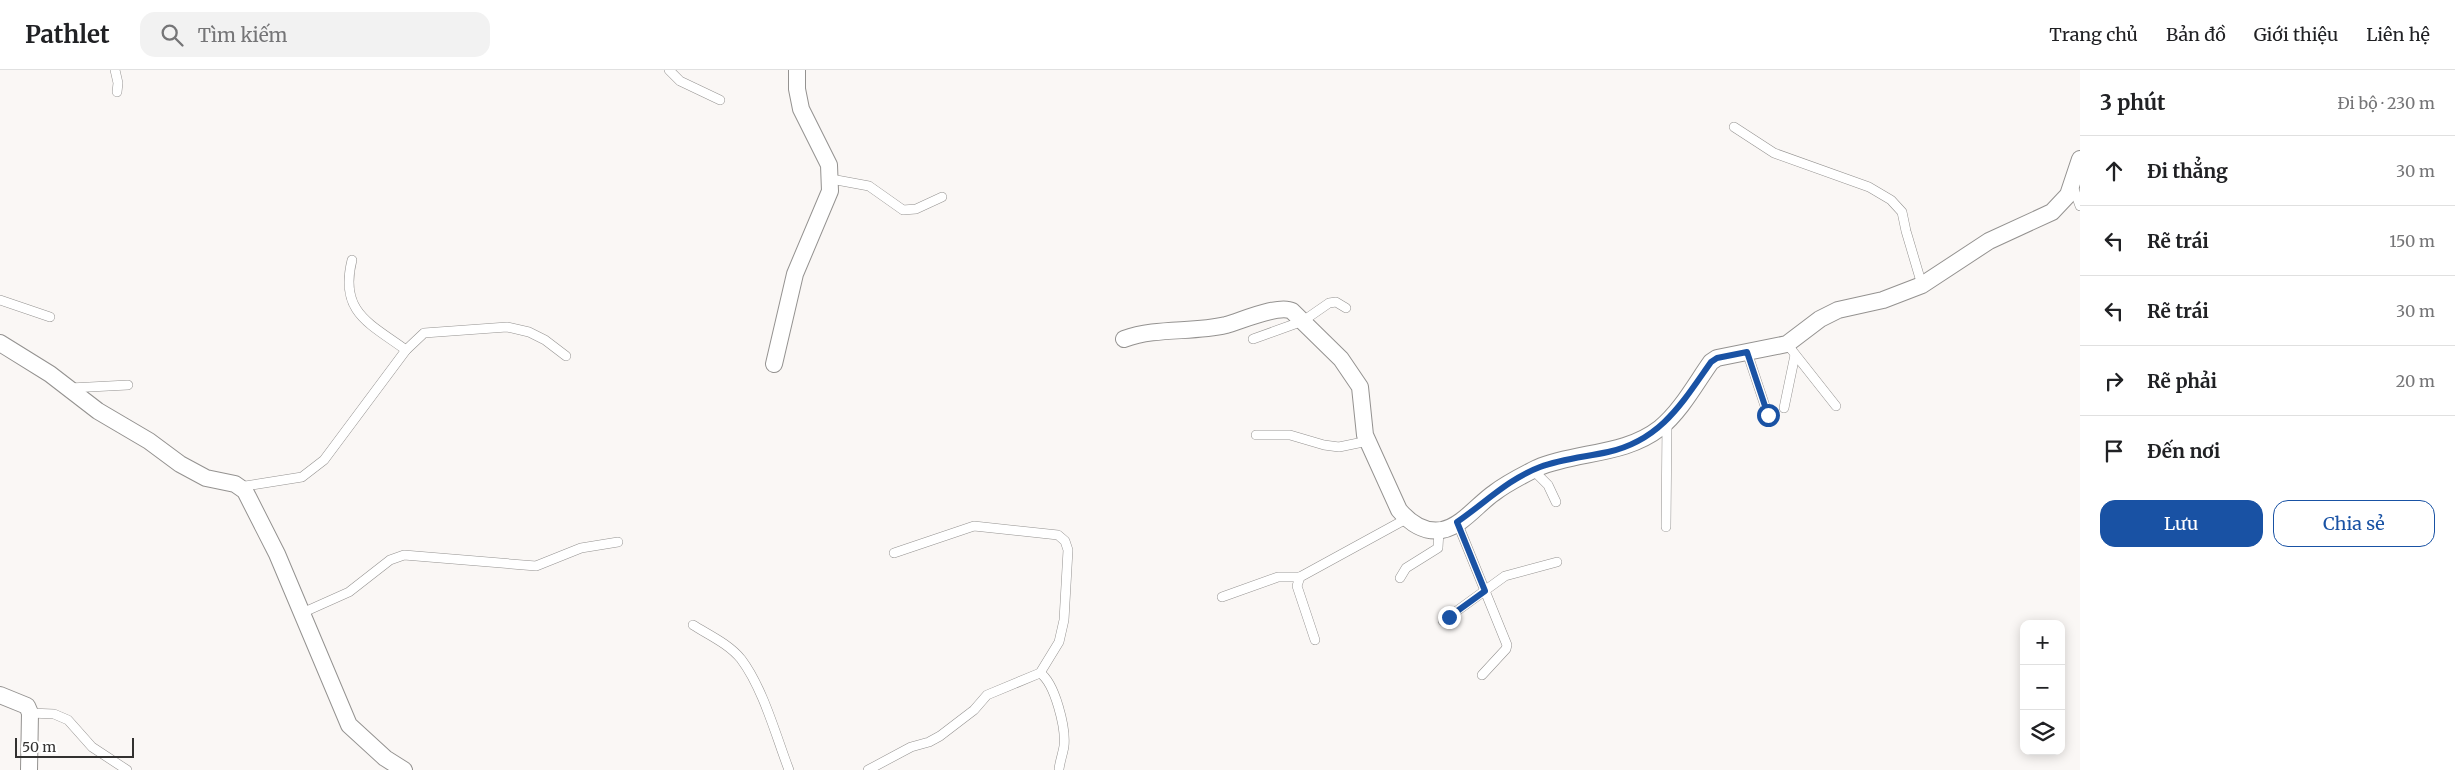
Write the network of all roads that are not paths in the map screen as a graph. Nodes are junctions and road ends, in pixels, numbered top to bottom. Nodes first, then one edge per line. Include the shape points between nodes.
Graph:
1 (115, 70) edge
2 (669, 70) edge
3 (796, 70) edge
4 (117, 92) dead end
5 (720, 100) dead end
6 (1734, 126) dead end
7 (2080, 159) edge
8 (831, 179) junction
9 (2072, 184) junction
10 (942, 197) dead end
11 (2080, 206) edge
12 (352, 260) dead end
13 (1922, 285) junction
14 (0, 300) edge
15 (1346, 308) dead end
16 (50, 316) dead end
17 (1303, 321) junction
18 (1124, 339) dead end
19 (1253, 339) dead end
20 (0, 343) edge
21 (1791, 349) junction
22 (406, 350) junction
23 (1747, 352) junction
24 (566, 356) dead end
25 (774, 364) dead end
26 (128, 385) dead end
27 (70, 388) junction
28 (1836, 406) dead end
29 (1784, 408) dead end
30 (1768, 415) dead end
31 (1667, 422) junction
32 (1256, 435) dead end
33 (1368, 441) junction
34 (1533, 470) junction
35 (239, 487) junction
36 (1556, 502) dead end
37 (1406, 519) junction
38 (1457, 522) junction
39 (1666, 527) dead end
40 (1439, 530) junction
41 (618, 542) dead end
42 (894, 553) dead end
43 (1557, 562) dead end
44 (1300, 577) junction
45 (1400, 578) dead end
46 (1485, 591) junction
47 (1222, 598) dead end
48 (302, 613) junction
49 (1443, 621) dead end
50 (693, 625) dead end
51 (1315, 640) dead end
52 (1040, 673) junction
53 (1482, 675) dead end
54 (0, 695) edge
55 (30, 713) junction
56 (1059, 769) dead end
57 (29, 770) edge
58 (127, 770) edge
59 (404, 770) edge
60 (788, 770) edge
61 (868, 770) edge

1 - 4 lane
2 - 5 lane via 680,81
3 - 8 street via 801,109 829,165
6 - 13 lane via 1774,153 1870,187 1890,200 1902,212
7 - 9 street
8 - 10 lane via 869,186 907,211
8 - 25 street via 830,191 795,274
9 - 11 lane
9 - 13 street via 2068,194 2052,212 1989,241
12 - 22 lane via 347,279 349,296 364,320
13 - 21 street via 1883,300 1838,310 1820,319
14 - 16 lane
15 - 17 lane via 1336,302 1330,303
17 - 18 street via 1292,311 1284,309 1225,325 1186,332 1151,331
17 - 19 lane
17 - 33 street via 1341,359 1360,387
20 - 27 street
21 - 23 street
21 - 28 lane
21 - 29 lane
22 - 24 lane via 424,333 507,327 529,332
22 - 35 lane via 324,460 302,477
23 - 30 lane
23 - 31 street via 1711,362
26 - 27 lane
27 - 35 street via 98,411 180,464 206,478
31 - 34 street via 1632,444
31 - 39 lane
32 - 33 lane via 1290,435 1338,447
33 - 37 street
34 - 36 lane via 1548,485
34 - 38 street via 1494,492
35 - 48 street via 250,498
37 - 40 street via 1423,529
37 - 44 lane
38 - 40 street
38 - 46 lane
40 - 45 lane via 1438,548 1406,568
41 - 48 lane via 581,548 536,566 410,555 397,557 349,592
42 - 52 lane via 974,526 1058,535 1068,550 1064,620 1059,642
43 - 46 lane via 1505,576
44 - 47 lane via 1278,577
44 - 51 lane via 1297,586
46 - 49 lane
46 - 53 lane via 1507,644
48 - 59 street via 349,725 385,758
50 - 60 lane via 740,659 764,704
52 - 56 lane via 1050,684 1061,716 1064,744
52 - 61 lane via 987,695 974,710 940,736
54 - 55 street via 27,706
55 - 57 street
55 - 58 lane via 54,714 68,720 92,747

